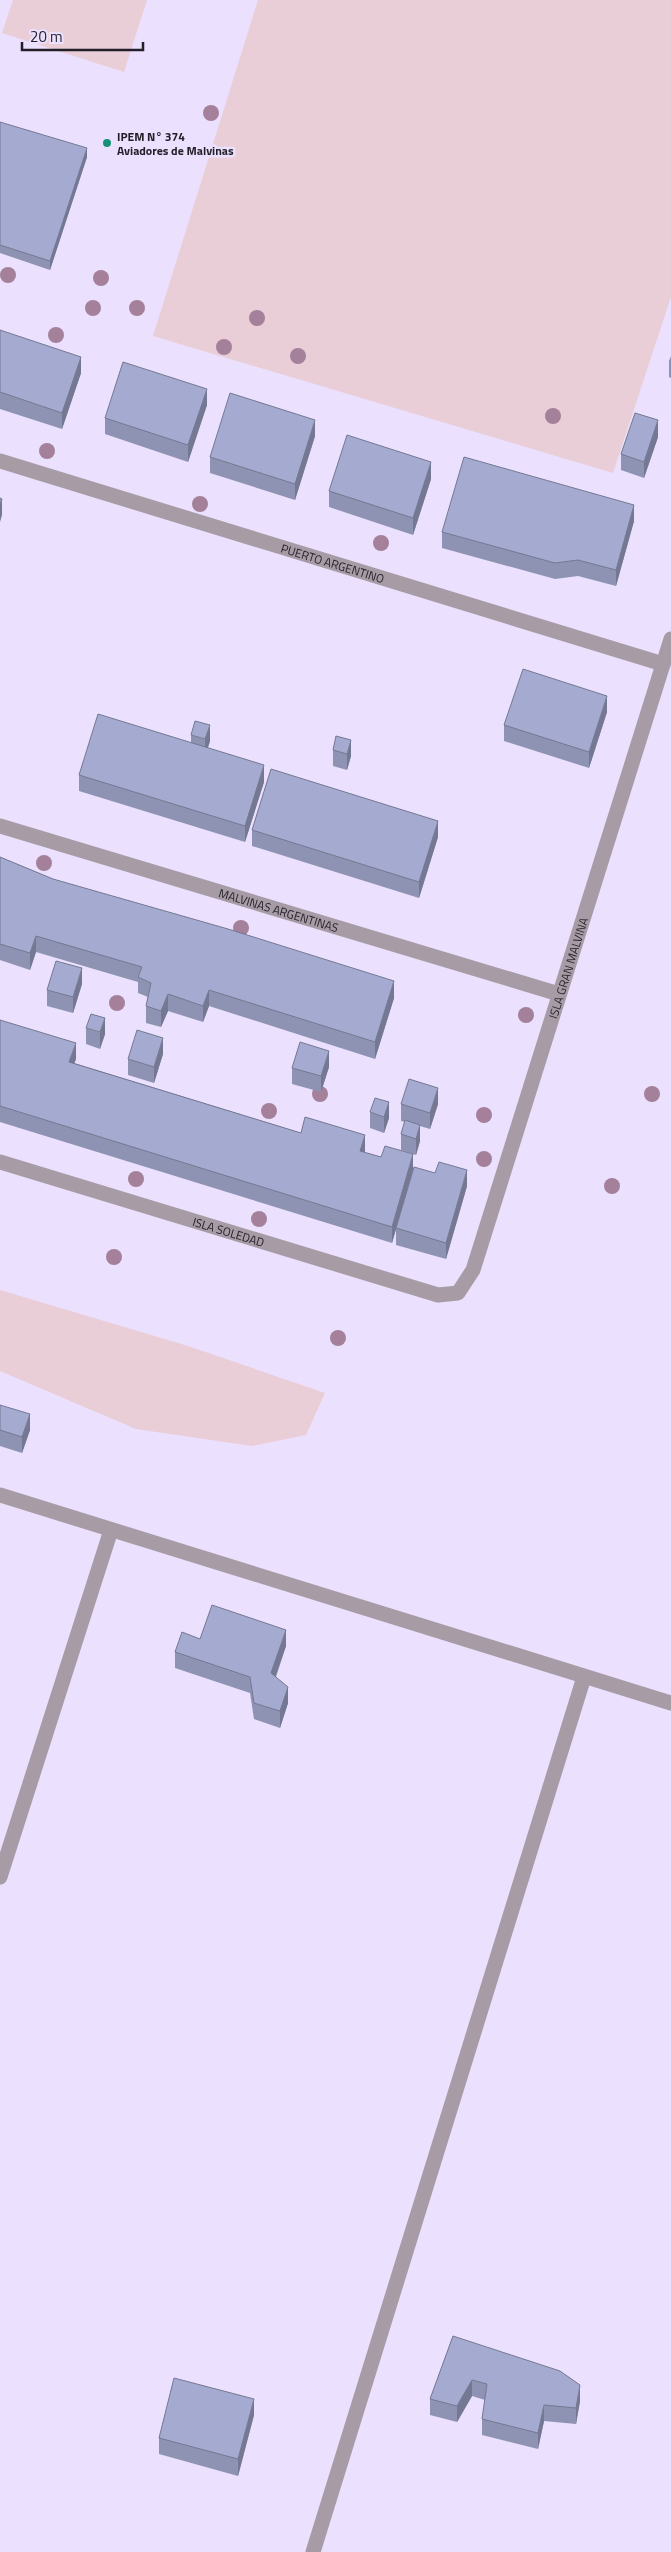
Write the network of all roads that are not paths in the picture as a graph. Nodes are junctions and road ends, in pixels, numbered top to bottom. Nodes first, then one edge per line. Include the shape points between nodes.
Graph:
1 (0, 461) edge
2 (671, 640) edge
3 (663, 664) junction
4 (0, 826) edge
5 (559, 994) junction
6 (0, 1162) edge
7 (458, 1293) joint
8 (0, 1495) edge
9 (111, 1530) junction
10 (584, 1676) junction
11 (671, 1703) edge
12 (0, 1877) edge
13 (313, 2552) edge

1 - 3 street, PUERTO ARGENTINO
2 - 3 street, ISLA GRAN MALVINA
3 - 5 street, ISLA GRAN MALVINA
4 - 5 street, MALVINAS ARGENTINAS
5 - 7 street, ISLA GRAN MALVINA via 473,1270
6 - 7 street, ISLA SOLEDAD via 438,1296
8 - 9 street
9 - 10 street
9 - 12 street
10 - 11 street
10 - 13 street

